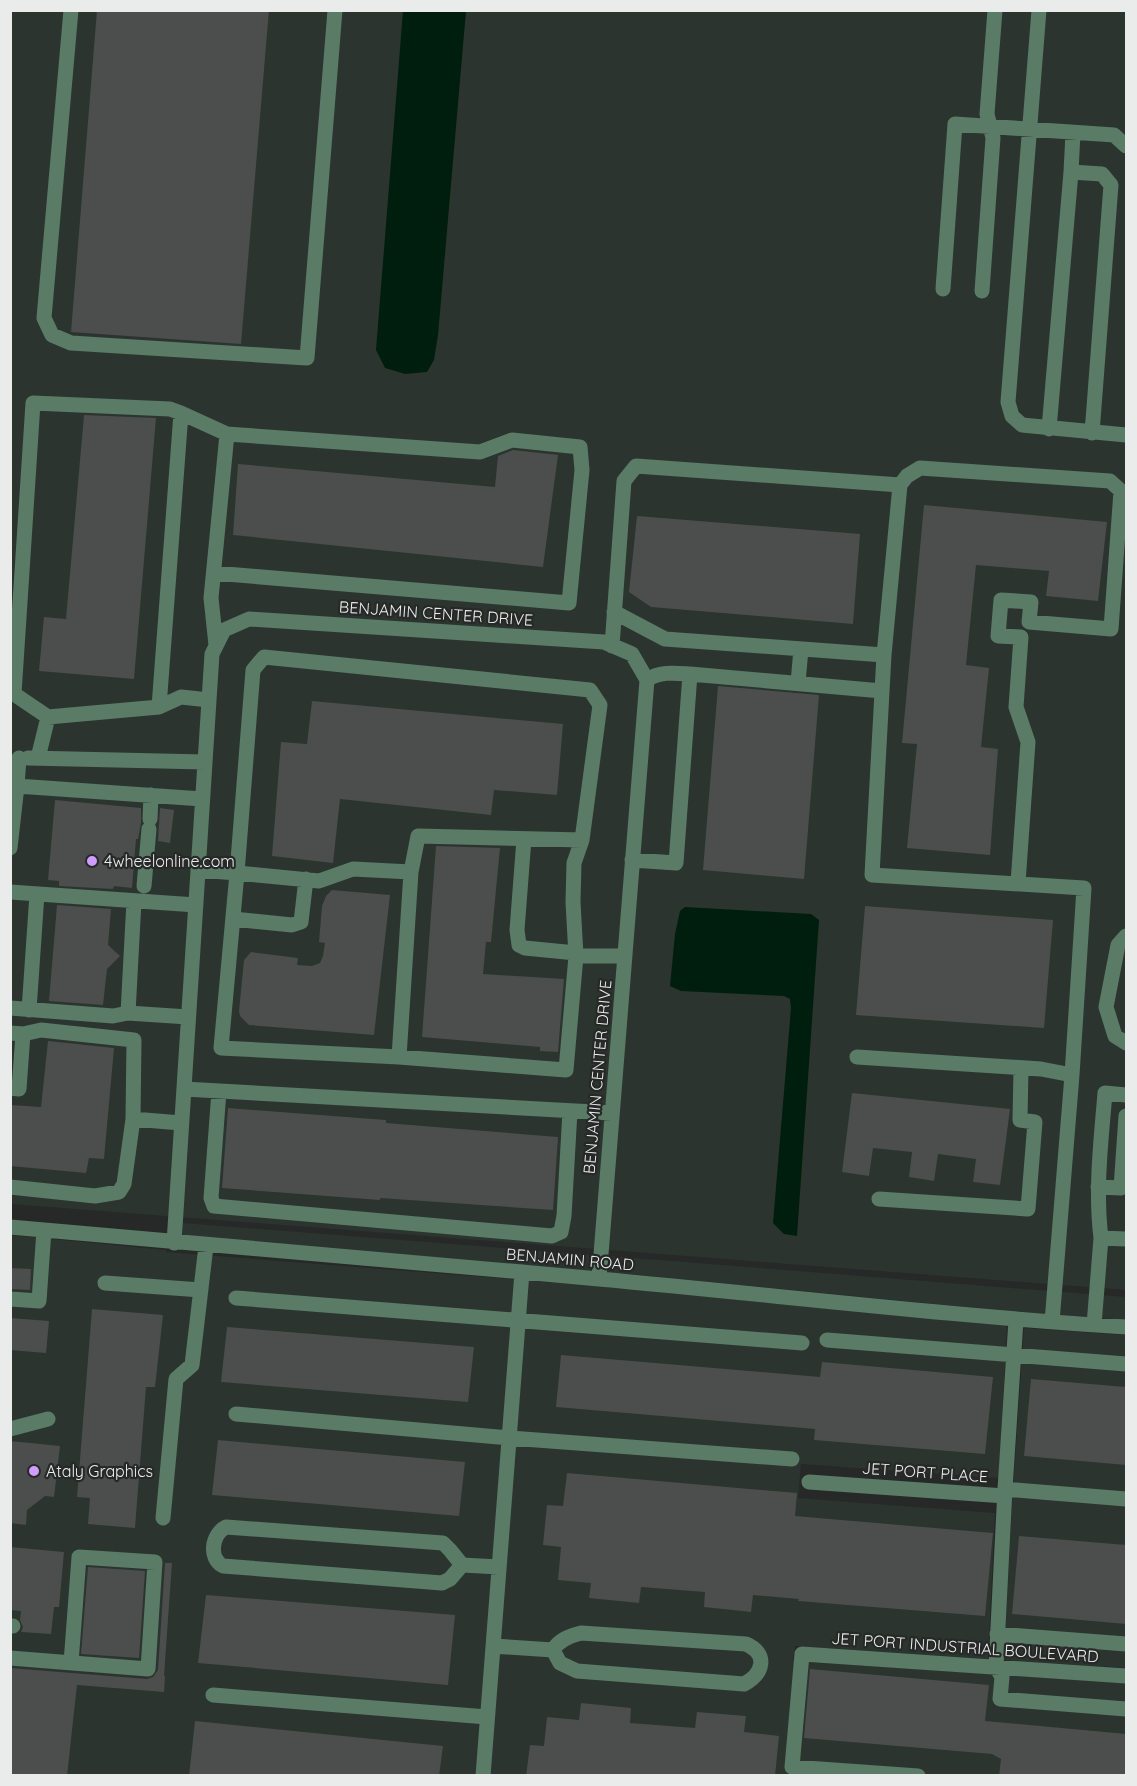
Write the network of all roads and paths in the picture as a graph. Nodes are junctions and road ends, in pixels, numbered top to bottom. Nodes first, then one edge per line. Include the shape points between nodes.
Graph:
1 (71, 10) edge
2 (335, 10) edge
3 (995, 10) edge
4 (1039, 10) edge
5 (990, 127) junction
6 (1030, 130) junction
7 (1073, 133) junction
8 (1126, 146) edge
9 (1071, 172) junction
10 (943, 290) dead end
11 (982, 291) dead end
12 (181, 413) junction
13 (1050, 429) junction
14 (1092, 433) junction
15 (227, 434) junction
16 (1126, 435) edge
17 (900, 484) junction
18 (214, 573) junction
19 (614, 612) junction
20 (1029, 622) junction
21 (1022, 638) junction
22 (216, 645) junction
23 (612, 646) junction
24 (801, 649) junction
25 (884, 655) junction
26 (690, 674) junction
27 (647, 680) junction
28 (798, 683) junction
29 (882, 691) junction
30 (209, 700) junction
31 (159, 707) junction
32 (48, 717) junction
33 (15, 758) edge
34 (38, 758) junction
35 (205, 762) junction
36 (17, 786) junction
37 (152, 795) junction
38 (202, 799) junction
39 (524, 839) junction
40 (582, 840) junction
41 (10, 848) edge
42 (632, 860) junction
43 (198, 870) junction
44 (411, 872) junction
45 (237, 873) junction
46 (306, 879) junction
47 (1018, 883) junction
48 (144, 886) dead end
49 (10, 892) edge
50 (37, 894) junction
51 (134, 901) junction
52 (196, 905) junction
53 (232, 919) junction
54 (1126, 936) edge
55 (576, 954) junction
56 (624, 957) junction
57 (10, 1008) edge
58 (29, 1010) junction
59 (128, 1013) junction
60 (188, 1017) junction
61 (17, 1033) edge
62 (1126, 1043) edge
63 (399, 1057) junction
64 (857, 1057) dead end
65 (1021, 1068) junction
66 (1072, 1075) junction
67 (10, 1088) edge
68 (184, 1089) junction
69 (219, 1091) junction
70 (1126, 1095) edge
71 (570, 1111) junction
72 (612, 1113) junction
73 (1126, 1116) edge
74 (133, 1119) junction
75 (181, 1123) junction
76 (10, 1187) edge
77 (1098, 1187) junction
78 (879, 1199) dead end
79 (10, 1227) edge
80 (44, 1230) junction
81 (1101, 1238) junction
82 (1126, 1239) edge
83 (174, 1243) junction
84 (206, 1246) junction
85 (522, 1272) junction
86 (599, 1279) junction
87 (105, 1283) dead end
88 (201, 1290) junction
89 (236, 1298) dead end
90 (10, 1299) edge
91 (1016, 1320) junction
92 (519, 1322) junction
93 (1052, 1322) junction
94 (1094, 1325) junction
95 (1126, 1327) edge
96 (827, 1340) dead end
97 (802, 1342) dead end
98 (1014, 1355) junction
99 (1126, 1364) edge
100 (236, 1414) dead end
101 (48, 1419) dead end
102 (10, 1429) edge
103 (510, 1438) junction
104 (792, 1459) dead end
105 (809, 1482) dead end
106 (1005, 1493) junction
107 (1126, 1499) edge
108 (163, 1518) dead end
109 (462, 1565) junction
110 (499, 1567) junction
111 (997, 1634) junction
112 (1126, 1644) edge
113 (493, 1646) junction
114 (553, 1650) junction
115 (10, 1658) edge
116 (71, 1663) junction
117 (996, 1667) junction
118 (1126, 1676) edge
119 (213, 1695) dead end
120 (1126, 1709) edge
121 (487, 1717) junction
122 (483, 1776) edge
123 (918, 1776) edge

1 - 2 street via 44,318 52,335 71,343 307,358
3 - 5 street via 987,114
4 - 6 street
5 - 6 street
5 - 10 street via 955,124
5 - 11 street via 993,138
6 - 7 street
6 - 13 street via 1008,402 1012,416 1022,425
7 - 8 street via 1114,135
7 - 9 street
9 - 13 street
9 - 14 street via 1102,174 1111,185
12 - 15 street
12 - 31 street
12 - 32 street via 170,409 33,403 14,694
13 - 14 street
14 - 16 street
15 - 18 street
15 - 18 street via 480,452 512,440 580,447 582,470 568,603
17 - 19 street via 636,466 624,481
17 - 20 street via 920,468 1110,481 1121,491 1111,629
17 - 25 street
18 - 22 street via 211,598
19 - 23 street
19 - 24 street via 665,639
20 - 21 street via 1027,638
20 - 21 street via 1031,602 1001,600 998,636
21 - 47 street via 1016,707 1028,742
22 - 23 street, BENJAMIN CENTER DRIVE via 224,630 249,619 604,642
22 - 30 street
23 - 27 street, BENJAMIN CENTER DRIVE via 632,654
24 - 25 street
24 - 28 street
25 - 29 street
26 - 27 street via 664,673
26 - 28 street
26 - 42 street via 676,863
27 - 42 street, BENJAMIN CENTER DRIVE
28 - 29 street
29 - 47 street via 872,875
30 - 31 street via 181,697
30 - 35 street
31 - 32 street
32 - 34 street
33 - 34 street
33 - 36 street
34 - 35 street
35 - 38 street
36 - 37 street
36 - 41 street
37 - 38 street
37 - 48 street
38 - 43 street
39 - 40 street
39 - 44 street via 418,836
39 - 55 street via 519,945
40 - 45 street via 600,705 590,690 264,657 253,670
40 - 55 street via 574,863
42 - 56 street, BENJAMIN CENTER DRIVE
43 - 45 street
43 - 52 street
44 - 46 street via 353,869 319,880
44 - 63 street
45 - 46 street
45 - 53 street
46 - 53 street via 301,922 292,925
47 - 66 street via 1084,888
49 - 50 street
50 - 51 street
50 - 58 street
51 - 52 street
51 - 59 street
52 - 60 street
53 - 63 street via 221,1048
54 - 62 street via 1118,945 1106,1006 1115,1035
55 - 56 street
55 - 63 street via 566,1070
56 - 72 street, BENJAMIN CENTER DRIVE
57 - 58 street
58 - 59 street via 113,1016
59 - 60 street
60 - 68 street
61 - 67 street via 19,1089
61 - 74 street via 41,1030 134,1040
64 - 65 street
65 - 66 street
65 - 78 street via 1020,1120 1035,1122 1028,1209
66 - 93 street
68 - 69 street
68 - 75 street
69 - 71 street
69 - 71 street via 211,1198 214,1206 552,1236 561,1232 564,1216
70 - 77 street via 1105,1093
71 - 72 street
72 - 86 street, BENJAMIN CENTER DRIVE
73 - 77 street via 1121,1188
74 - 75 street
74 - 76 street via 124,1184 119,1192 95,1196
75 - 83 street
77 - 81 street
79 - 80 street, BENJAMIN ROAD
80 - 83 street, BENJAMIN ROAD
80 - 90 street via 39,1301
81 - 82 street
81 - 94 street
83 - 84 street, BENJAMIN ROAD
84 - 85 street, BENJAMIN ROAD
84 - 88 street
85 - 86 street, BENJAMIN ROAD
85 - 92 street
86 - 91 street, BENJAMIN ROAD
87 - 88 street
88 - 108 street via 192,1365 176,1379
89 - 92 street
91 - 93 street, BENJAMIN ROAD
91 - 98 street, JET PORT PLACE
92 - 97 street
92 - 103 street
93 - 94 street, BENJAMIN ROAD
94 - 95 street, BENJAMIN ROAD
96 - 98 street
98 - 99 street
98 - 106 street, JET PORT PLACE
100 - 103 street
101 - 102 street
103 - 104 street
103 - 110 street
105 - 106 street, JET PORT PLACE
106 - 107 street
106 - 111 street
109 - 109 street via 450,1580 442,1582 223,1566 216,1561 213,1548 219,1532 238,1528 443,1543
109 - 110 street
110 - 113 street
111 - 112 street
111 - 117 street
113 - 114 street
113 - 121 street
114 - 114 street via 563,1640 580,1633 746,1644 754,1647 761,1664 754,1679 744,1684 578,1671 560,1663
115 - 116 street
116 - 116 street via 148,1669 155,1562 79,1557
117 - 118 street, JET PORT INDUSTRIAL BOULEVARD
117 - 120 street via 1002,1677 1000,1699
117 - 123 street, JET PORT INDUSTRIAL BOULEVARD via 802,1654 792,1767
119 - 121 street
121 - 122 street

